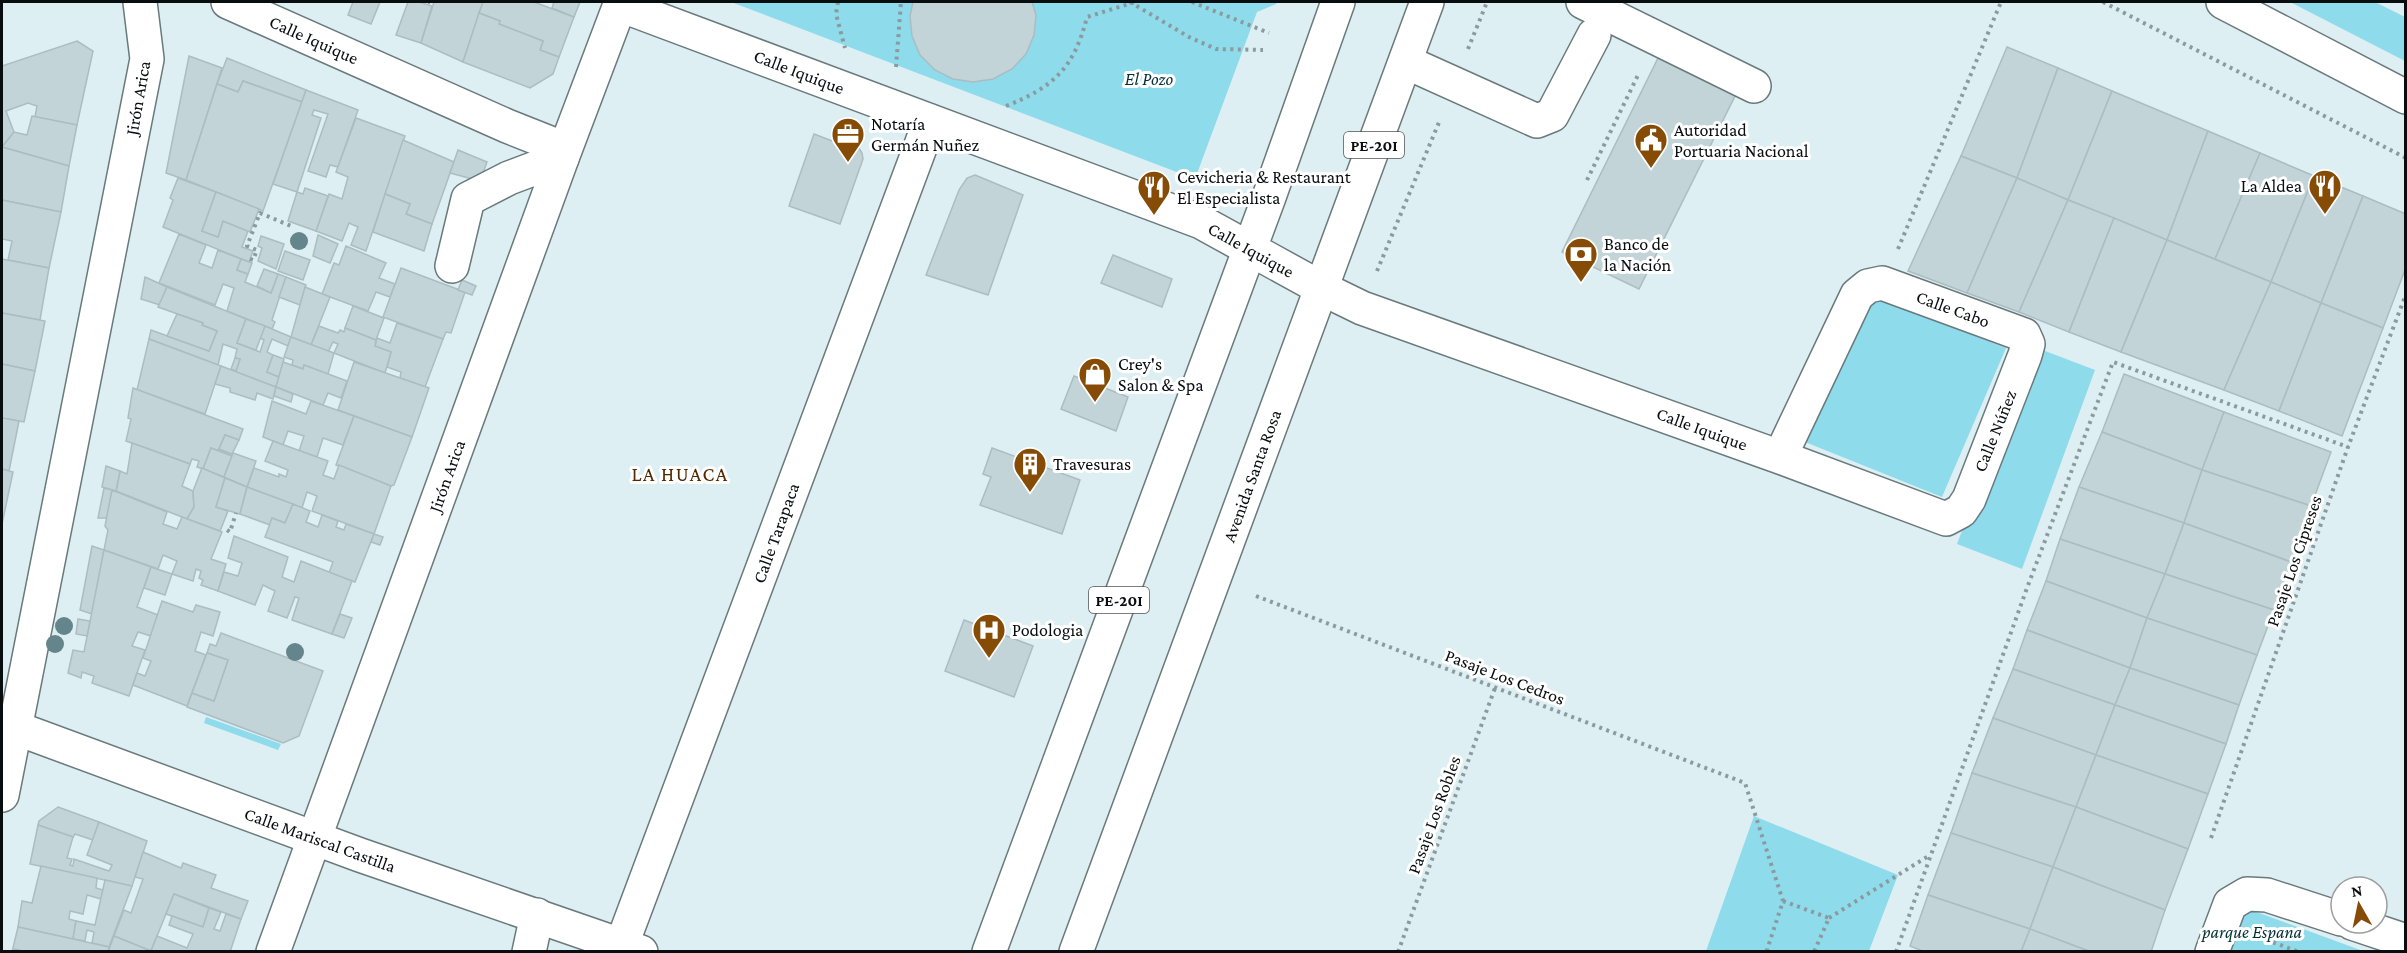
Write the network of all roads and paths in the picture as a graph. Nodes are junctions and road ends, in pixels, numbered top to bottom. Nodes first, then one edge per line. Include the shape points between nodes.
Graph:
1 (140, 2) edge
2 (228, 2) edge
3 (838, 2) edge
4 (901, 2) edge
5 (1132, 2) edge
6 (1192, 2) edge
7 (1338, 2) edge
8 (1427, 2) edge
9 (1487, 2) edge
10 (1583, 2) edge
11 (2001, 2) edge
12 (2103, 2) edge
13 (2223, 2) edge
14 (621, 3) edge
15 (1269, 33) dead end
16 (1594, 35) dead end
17 (1656, 38) junction
18 (1263, 50) dead end
19 (846, 54) dead end
20 (1406, 62) junction
21 (896, 72) dead end
22 (1455, 84) junction
23 (1754, 86) dead end
24 (2406, 97) edge
25 (997, 110) dead end
26 (930, 121) junction
27 (564, 154) junction
28 (2406, 158) edge
29 (1587, 180) dead end
30 (289, 229) dead end
31 (1249, 248) junction
32 (1896, 253) dead end
33 (250, 259) dead end
34 (452, 266) dead end
35 (1375, 278) dead end
36 (1321, 288) junction
37 (2406, 294) edge
38 (2024, 334) joint
39 (2348, 447) junction
40 (1780, 457) junction
41 (236, 513) dead end
42 (1946, 519) joint
43 (226, 530) dead end
44 (1256, 596) dead end
45 (1495, 688) junction
46 (6, 731) edge
47 (2, 795) edge
48 (314, 838) junction
49 (2211, 838) dead end
50 (1931, 855) junction
51 (1782, 901) junction
52 (537, 915) junction
53 (2329, 915) edge
54 (1828, 918) junction
55 (2388, 935) edge
56 (2256, 936) dead end
57 (2406, 941) edge
58 (631, 948) edge
59 (273, 951) edge
60 (529, 951) edge
61 (989, 951) edge
62 (1076, 951) edge
63 (1398, 951) edge
64 (1767, 951) edge
65 (1814, 951) edge
66 (1896, 951) edge
67 (2211, 951) edge
68 (2299, 951) edge

1 - 46 street, Jirón Arica via 147,59
2 - 27 street, Calle Iquique
3 - 19 path
4 - 21 path
5 - 18 path via 1216,49
5 - 25 path via 1087,17 1079,47 1066,69 1024,99
6 - 15 path
7 - 31 street, PE-20I
8 - 20 street, Avenida Santa Rosa / PE-20I
9 - 22 path
10 - 17 street
11 - 32 path
12 - 28 path
13 - 24 street
14 - 26 street, Calle Iquique
14 - 27 street, Jirón Arica
16 - 22 street via 1552,115 1537,121
17 - 23 street
17 - 29 path
20 - 22 street
20 - 36 street, Avenida Santa Rosa / PE-20I
22 - 35 path
26 - 31 street, Calle Iquique via 1201,222
26 - 58 street, Calle Tarapaca
27 - 34 street via 468,199
27 - 48 street, Jirón Arica
30 - 33 path via 291,226 260,213 247,246 257,250
31 - 36 street, Calle Iquique
31 - 61 street, PE-20I
36 - 40 street, Calle Iquique via 1362,308
36 - 62 street, Avenida Santa Rosa / PE-20I
37 - 39 path, Pasaje Los Cipreses
38 - 40 street, Calle Cabo via 1882,283 1868,286 1857,295
38 - 42 street, Calle Núñez via 2028,344 2025,355 1969,499 1961,511
39 - 49 path, Pasaje Los Cipreses
39 - 50 path via 2113,363
40 - 42 street, Calle Iquique
41 - 43 path via 230,532
44 - 45 path, Pasaje Los Cedros
45 - 51 path, Pasaje Los Cedros via 1744,783
45 - 63 path, Pasaje Los Robles
46 - 47 street, Jirón Arica
46 - 48 street, Calle Mariscal Castilla
48 - 52 street, Calle Mariscal Castilla
48 - 59 street, Jirón Arica
50 - 54 path
50 - 66 path
51 - 54 path
51 - 64 path
52 - 58 street, Calle Mariscal Castilla
52 - 60 street
53 - 67 street via 2267,895 2247,894 2230,904
54 - 65 path
55 - 57 street
56 - 68 path

